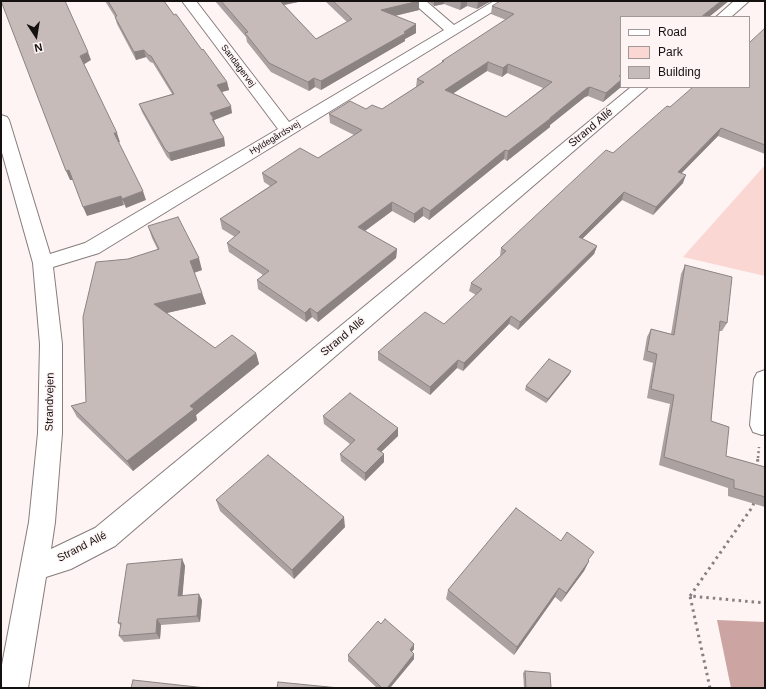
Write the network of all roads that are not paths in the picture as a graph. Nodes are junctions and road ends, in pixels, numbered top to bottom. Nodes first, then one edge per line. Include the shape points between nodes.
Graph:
1 (190, 1) edge
2 (418, 1) edge
3 (503, 1) edge
4 (742, 1) edge
5 (724, 16) edge
6 (453, 31) junction
7 (639, 88) edge
8 (1, 120) edge
9 (287, 130) junction
10 (43, 263) junction
11 (765, 379) edge
12 (762, 425) road end
13 (35, 566) junction
14 (13, 688) edge

1 - 9 street, Sandagervej
2 - 6 street
3 - 6 street, Hyldegårdsvej
4 - 5 street
6 - 9 street, Hyldegårdsvej
7 - 13 street, Strand Allé via 105,538 61,560
8 - 10 street, Strandvejen
9 - 10 street, Hyldegårdsvej via 92,248
10 - 13 street, Strandvejen via 51,344 50,433 42,522
11 - 12 street
13 - 14 street, Strandvejen

